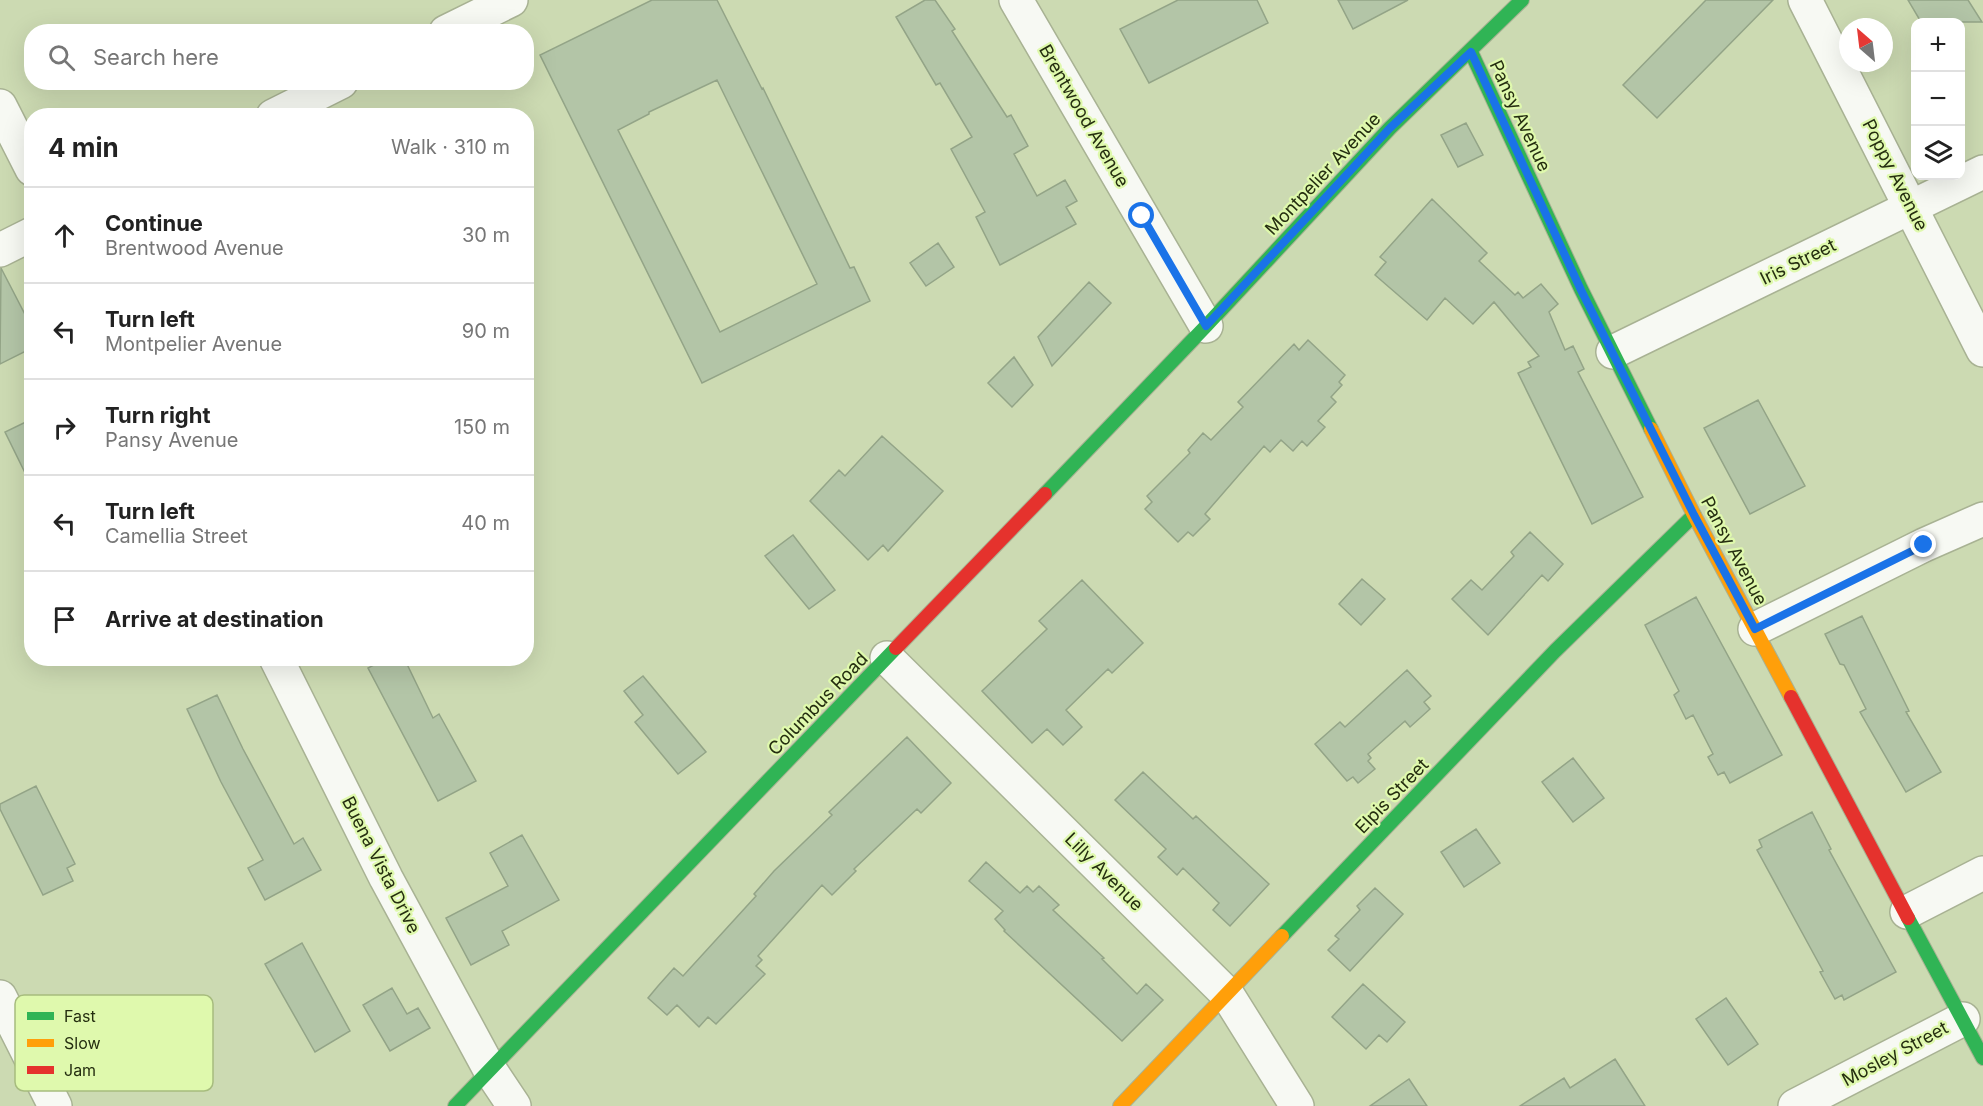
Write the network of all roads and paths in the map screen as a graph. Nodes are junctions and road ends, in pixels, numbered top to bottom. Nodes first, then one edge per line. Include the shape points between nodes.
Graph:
1 (511, 0) edge
2 (1016, 0) edge
3 (1522, 0) edge
4 (1805, 0) edge
5 (462, 24) edge
6 (1471, 52) junction
7 (325, 90) edge
8 (0, 106) edge
9 (289, 108) edge
10 (24, 153) edge
11 (1983, 172) edge
12 (1912, 207) junction
13 (24, 238) edge
14 (0, 250) edge
15 (1206, 326) junction
16 (1983, 350) edge
17 (1613, 352) junction
18 (1694, 515) junction
19 (1983, 519) edge
20 (1755, 629) junction
21 (887, 658) junction
22 (280, 666) edge
23 (1983, 873) edge
24 (1907, 912) junction
25 (1227, 994) junction
26 (0, 998) edge
27 (1963, 1019) junction
28 (15, 1027) edge
29 (1983, 1058) edge
30 (490, 1070) junction
31 (47, 1091) edge
32 (55, 1106) edge
33 (455, 1106) edge
34 (514, 1106) edge
35 (1120, 1106) edge
36 (1297, 1106) edge
37 (1796, 1106) edge

1 - 5 street
2 - 15 street, Brentwood Avenue
3 - 6 street, Montpelier Avenue
4 - 12 street, Poppy Avenue
6 - 15 street, Montpelier Avenue via 1390,128
6 - 17 street, Pansy Avenue
7 - 9 street
8 - 10 street
11 - 12 street, Iris Street
12 - 16 street, Poppy Avenue
12 - 17 street, Iris Street
13 - 14 street
15 - 21 street, Columbus Road
17 - 18 street, Pansy Avenue
18 - 20 street, Pansy Avenue
18 - 25 street, Elpis Street via 1555,651
19 - 20 street
20 - 24 street, Pansy Avenue
21 - 25 street, Lilly Avenue
21 - 30 street, Columbus Road
22 - 30 street, Buena Vista Drive via 386,878
23 - 24 street
24 - 27 street, Pansy Avenue
25 - 35 street, Elpis Street
25 - 36 street, Lilly Avenue
26 - 28 street
27 - 29 street, Pansy Avenue
27 - 37 street, Mosley Street
30 - 33 street, Columbus Road
30 - 34 street, Buena Vista Drive
31 - 32 street

